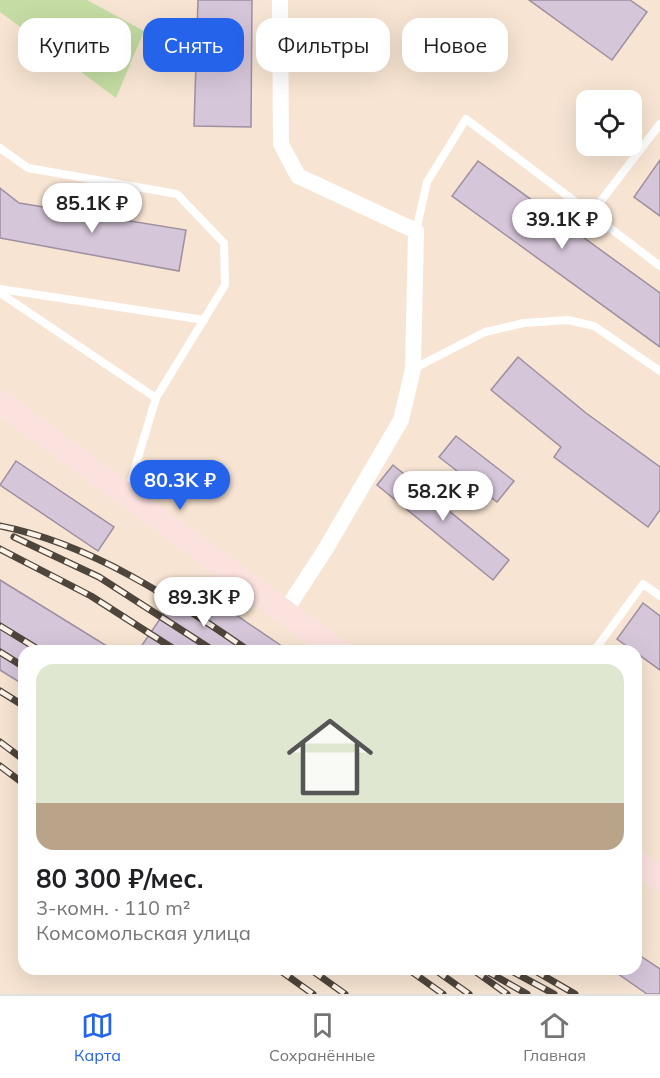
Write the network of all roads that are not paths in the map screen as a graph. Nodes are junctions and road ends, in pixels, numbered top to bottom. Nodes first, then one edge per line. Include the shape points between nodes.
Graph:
1 (280, 0) edge
2 (660, 124) edge
3 (0, 148) edge
4 (591, 213) junction
5 (416, 231) junction
6 (660, 266) edge
7 (0, 291) edge
8 (204, 320) junction
9 (413, 369) junction
10 (660, 371) edge
11 (156, 398) junction
12 (0, 402) edge
13 (126, 498) junction
14 (660, 596) edge
15 (284, 612) junction
16 (330, 645) edge
17 (598, 645) edge
18 (642, 866) edge
19 (660, 878) edge

1 - 5 street via 281,144 298,176
2 - 4 lane
3 - 8 lane via 28,168 177,194 224,243 225,285
4 - 5 lane via 466,119 427,182
4 - 6 lane
5 - 9 street
7 - 8 lane
7 - 11 lane
8 - 11 lane
9 - 10 lane via 485,332 524,323 568,320 594,326
9 - 15 street via 401,420
11 - 13 lane
12 - 13 main road
13 - 15 main road
14 - 17 lane via 643,584
15 - 16 main road
18 - 19 main road

